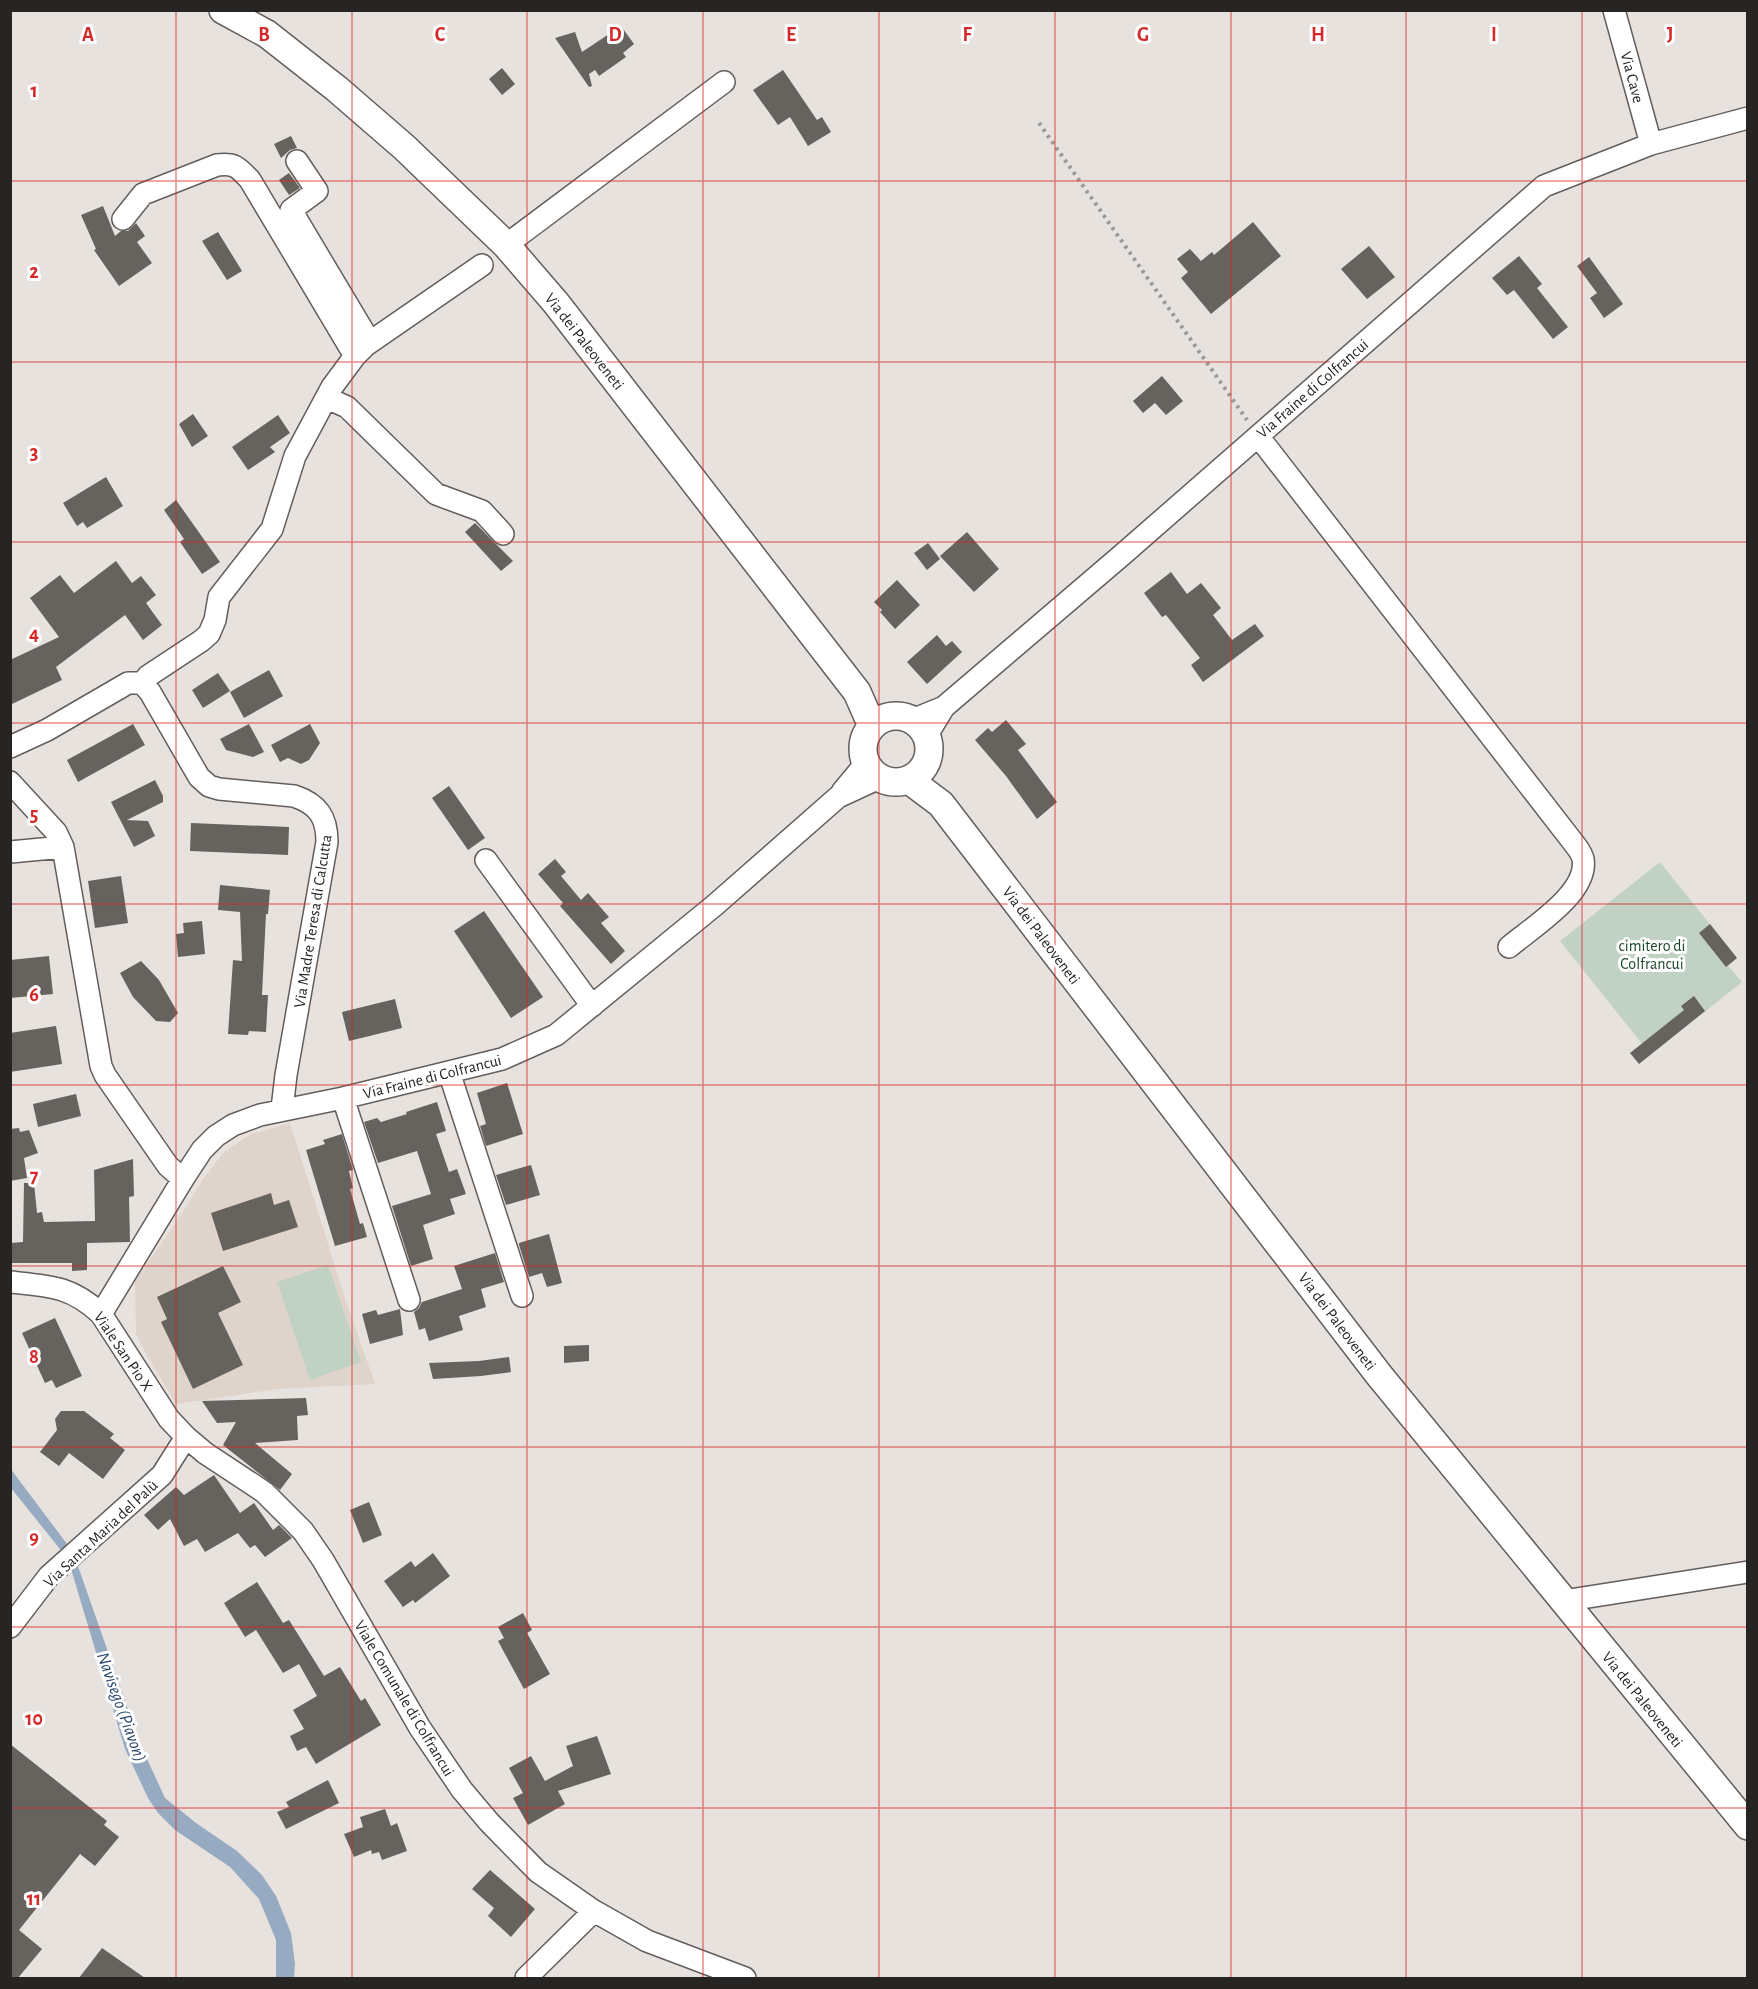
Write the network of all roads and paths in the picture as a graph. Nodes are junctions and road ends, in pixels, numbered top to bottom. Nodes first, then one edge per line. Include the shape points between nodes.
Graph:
1 (223, 10) edge
2 (251, 10) edge
3 (1614, 10) edge
4 (267, 34) junction
5 (724, 82) dead end
6 (1748, 118) edge
7 (1039, 123) dead end
8 (1651, 144) junction
9 (297, 161) dead end
10 (123, 219) dead end
11 (506, 245) junction
12 (482, 265) dead end
13 (361, 350) junction
14 (327, 398) junction
15 (1258, 436) junction
16 (503, 534) dead end
17 (142, 683) junction
18 (900, 724) junction
19 (10, 747) edge
20 (872, 770) junction
21 (917, 773) junction
22 (10, 782) edge
23 (63, 847) junction
24 (10, 852) edge
25 (486, 860) dead end
26 (1509, 946) dead end
27 (592, 1006) junction
28 (449, 1072) junction
29 (343, 1098) junction
30 (282, 1109) junction
31 (183, 1179) junction
32 (10, 1282) edge
33 (522, 1296) dead end
34 (409, 1300) dead end
35 (101, 1314) junction
36 (186, 1437) junction
37 (1748, 1572) edge
38 (1563, 1601) junction
39 (10, 1626) edge
40 (1748, 1826) edge
41 (594, 1911) junction
42 (526, 1978) edge
43 (745, 1978) edge

1 - 4 main road, Via dei Paleoveneti
2 - 4 main road, Via dei Paleoveneti
3 - 8 street, Via Cave
4 - 11 main road, Via dei Paleoveneti via 404,147
5 - 11 street
6 - 8 street, Via Fraine di Colfrancui
7 - 15 path
8 - 15 street, Via Fraine di Colfrancui via 1544,186
9 - 13 street via 317,191 291,210 365,334
10 - 13 street via 143,194 217,165 239,168
11 - 18 main road, Via dei Paleoveneti via 556,303 857,692
12 - 13 street
13 - 14 street
14 - 16 street via 347,407 436,494 482,511
14 - 17 street via 295,456 272,529 219,597 209,634
15 - 18 street, Via Fraine di Colfrancui via 944,708
15 - 26 street via 1583,858 1582,871 1570,897
17 - 19 street via 129,683
17 - 30 street, Via Madre Teresa di Calcutta via 199,777 209,786 306,799 327,826
18 - 20 main road via 863,744 863,754
18 - 21 main road, Via dei Paleoveneti via 929,746 929,757
20 - 21 main road via 899,783
20 - 27 street, Via Fraine di Colfrancui
21 - 38 main road, Via dei Paleoveneti via 1379,1375
22 - 23 street via 56,832
23 - 24 street
23 - 31 street via 101,1066 168,1166
25 - 27 street
27 - 28 street, Via Fraine di Colfrancui via 556,1035 502,1059
28 - 29 street, Via Fraine di Colfrancui
28 - 33 street
29 - 30 street, Via Fraine di Colfrancui
29 - 34 street
30 - 31 street, Via Fraine di Colfrancui via 233,1125 216,1136
31 - 35 street, Via Fraine di Colfrancui
32 - 35 street, Viale San Pio X via 69,1291
35 - 36 street, Viale San Pio X via 169,1419
36 - 39 street, Via Santa Maria del Palù via 162,1475 49,1576
36 - 41 street, Viale Comunale di Colfrancui via 264,1492 303,1531 420,1728 462,1790 538,1872
37 - 38 street
38 - 40 main road, Via dei Paleoveneti
41 - 42 street
41 - 43 street, Viale Comunale di Colfrancui via 647,1941

